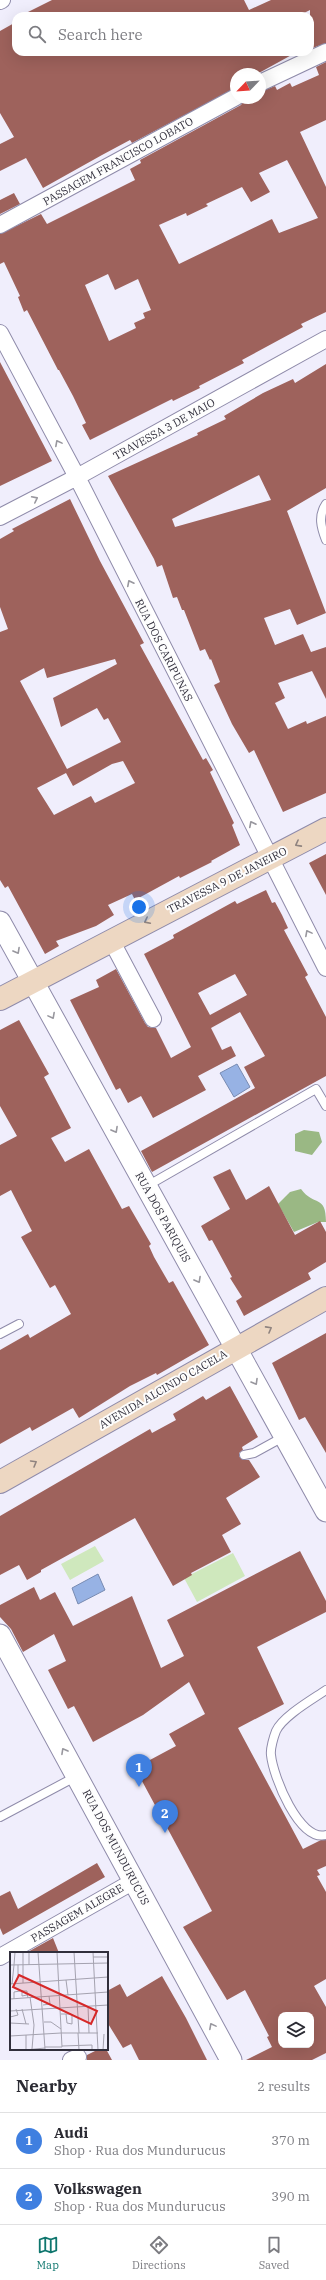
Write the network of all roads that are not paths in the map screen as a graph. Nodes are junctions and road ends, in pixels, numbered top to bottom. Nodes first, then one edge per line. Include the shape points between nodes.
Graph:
1 (326, 52) edge
2 (266, 81) edge
3 (230, 100) edge
4 (0, 225) edge
5 (0, 334) edge
6 (326, 339) edge
7 (77, 477) junction
8 (326, 504) edge
9 (0, 517) edge
10 (326, 540) edge
11 (326, 829) edge
12 (269, 858) junction
13 (0, 922) edge
14 (112, 940) junction
15 (326, 968) edge
16 (34, 981) junction
17 (0, 999) edge
18 (153, 1018) dead end
19 (326, 1106) edge
20 (146, 1187) junction
21 (326, 1298) edge
22 (19, 1324) dead end
23 (0, 1334) edge
24 (235, 1348) junction
25 (285, 1436) junction
26 (244, 1455) dead end
27 (0, 1482) edge
28 (326, 1511) edge
29 (0, 1634) edge
30 (326, 1690) edge
31 (77, 1776) junction
32 (0, 1817) edge
33 (326, 1835) edge
34 (134, 1881) junction
35 (10, 1952) edge
36 (10, 1952) edge
37 (0, 1958) edge
38 (231, 2060) edge

1 - 2 street
3 - 4 street, PASSAGEM FRANCISCO LOBATO
7 -> 5 street, RUA DOS CARIPUNAS
6 - 7 street, TRAVESSA 3 DE MAIO
9 -> 7 street, TRAVESSA 3 DE MAIO
12 -> 7 street, RUA DOS CARIPUNAS
8 - 10 lane via 322,510 321,520
11 -> 12 main road, TRAVESSA 9 DE JANEIRO
12 -> 14 main road, TRAVESSA 9 DE JANEIRO
15 -> 12 street, RUA DOS CARIPUNAS
13 -> 16 street, RUA DOS PARIQUIS
14 - 16 main road, TRAVESSA 9 DE JANEIRO
14 - 18 street
16 - 17 main road, TRAVESSA 9 DE JANEIRO
16 -> 20 street, RUA DOS PARIQUIS
19 - 20 lane via 316,1089
20 -> 24 street, RUA DOS PARIQUIS
24 -> 21 main road, AVENIDA ALCINDO CACELA
22 - 23 lane
24 -> 25 street, RUA DOS PARIQUIS
27 -> 24 main road, AVENIDA ALCINDO CACELA
25 - 26 lane via 254,1453
25 - 28 street, RUA DOS PARIQUIS
31 -> 29 street, RUA DOS MUNDURUCUS
30 - 33 lane via 297,1709 277,1730 271,1754 280,1789 304,1829
31 - 32 lane
31 - 34 street, RUA DOS MUNDURUCUS
34 - 35 street, PASSAGEM ALEGRE
38 -> 34 street, RUA DOS MUNDURUCUS
36 - 37 street, PASSAGEM ALEGRE

